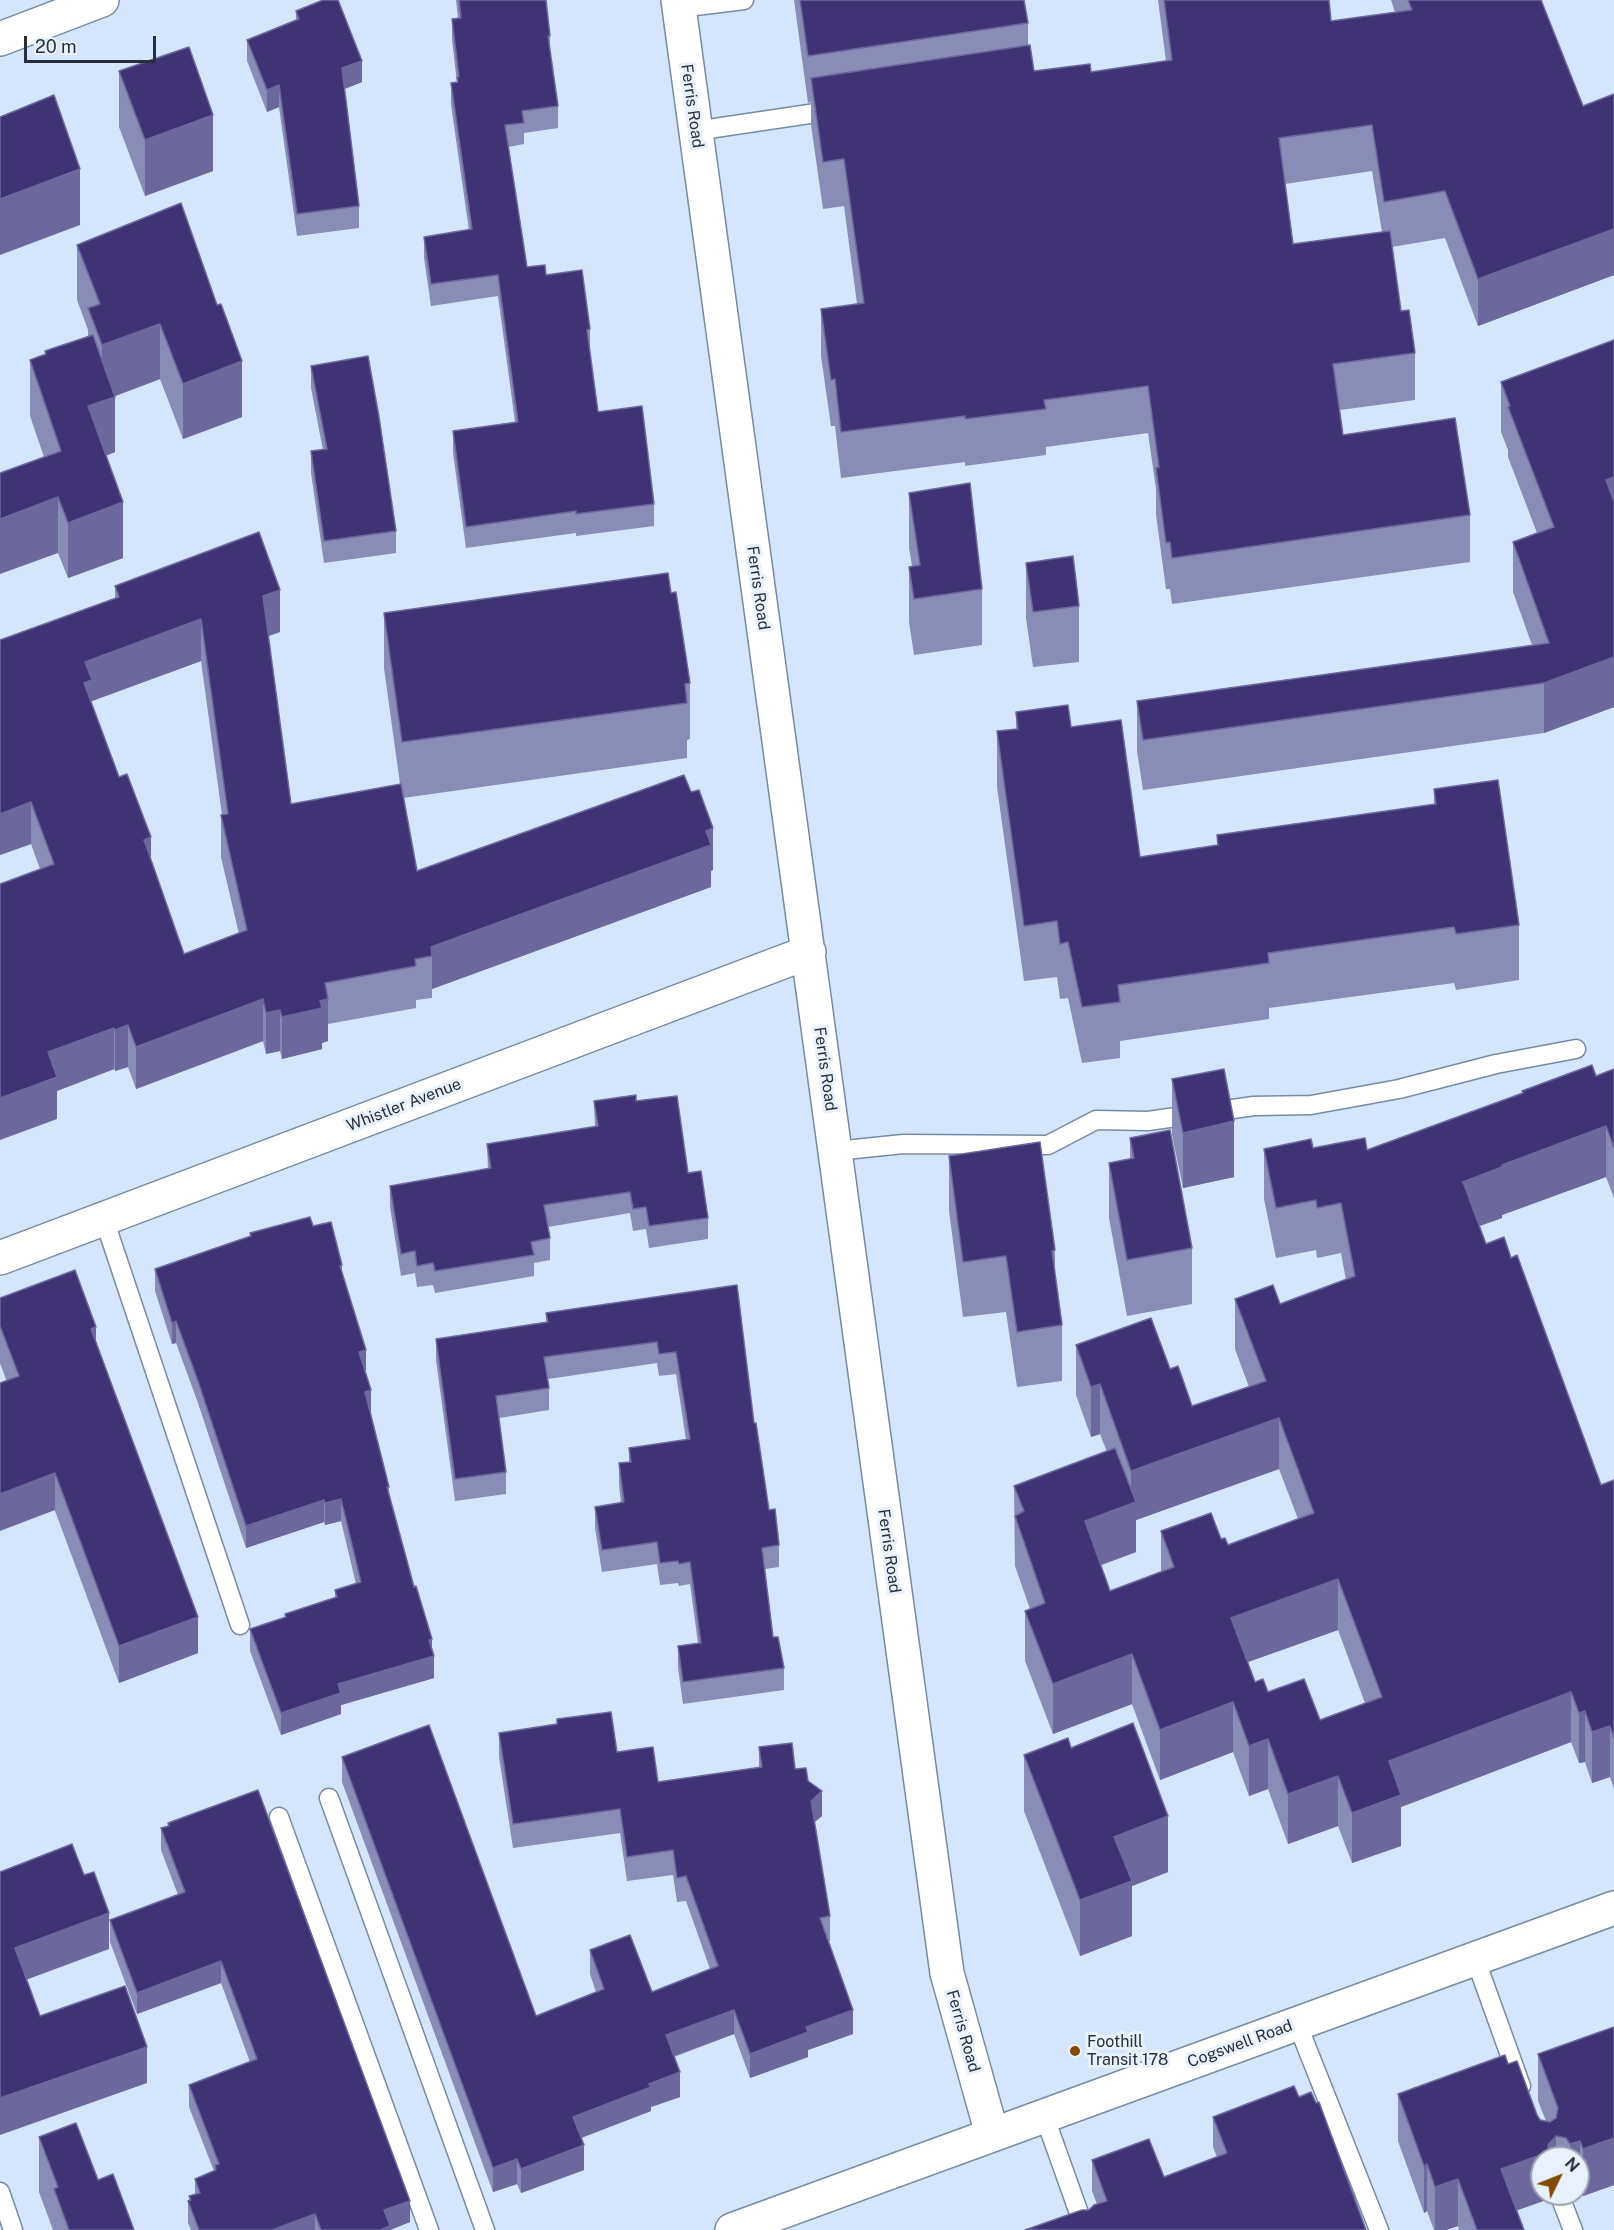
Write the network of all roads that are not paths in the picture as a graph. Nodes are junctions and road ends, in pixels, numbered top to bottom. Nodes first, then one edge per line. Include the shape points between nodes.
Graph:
1 (102, 0) edge
2 (744, 0) edge
3 (678, 4) edge
4 (0, 39) edge
5 (855, 107) edge
6 (695, 131) junction
7 (809, 952) junction
8 (1576, 1049) dead end
9 (836, 1151) junction
10 (104, 1219) junction
11 (0, 1258) edge
12 (240, 1625) dead end
13 (328, 1798) dead end
14 (279, 1817) dead end
15 (1614, 1908) edge
16 (1475, 1958) junction
17 (1297, 2023) junction
18 (1527, 2102) edge
19 (1044, 2115) junction
20 (992, 2134) junction
21 (0, 2192) edge
22 (1565, 2206) edge
23 (13, 2230) edge
24 (429, 2230) edge
25 (485, 2230) edge
26 (732, 2230) edge
27 (1085, 2230) edge
28 (1379, 2230) edge
29 (1574, 2230) edge

1 - 4 street
2 - 3 lane
3 - 6 street, Ferris Road
5 - 6 lane
6 - 7 street, Ferris Road
7 - 9 street, Ferris Road
7 - 10 street, Whistler Avenue
8 - 9 lane via 1311,1105 1254,1106 1148,1121 1096,1120 1048,1145 903,1144
9 - 20 street, Ferris Road via 947,1973
10 - 11 street, Whistler Avenue
10 - 12 lane
13 - 25 lane
14 - 24 lane
15 - 16 street, Cogswell Road
16 - 17 street, Cogswell Road
16 - 18 lane
17 - 19 street, Cogswell Road
17 - 28 lane
19 - 20 street, Cogswell Road
19 - 27 lane
20 - 26 street, Cogswell Road
21 - 23 lane
22 - 29 lane

